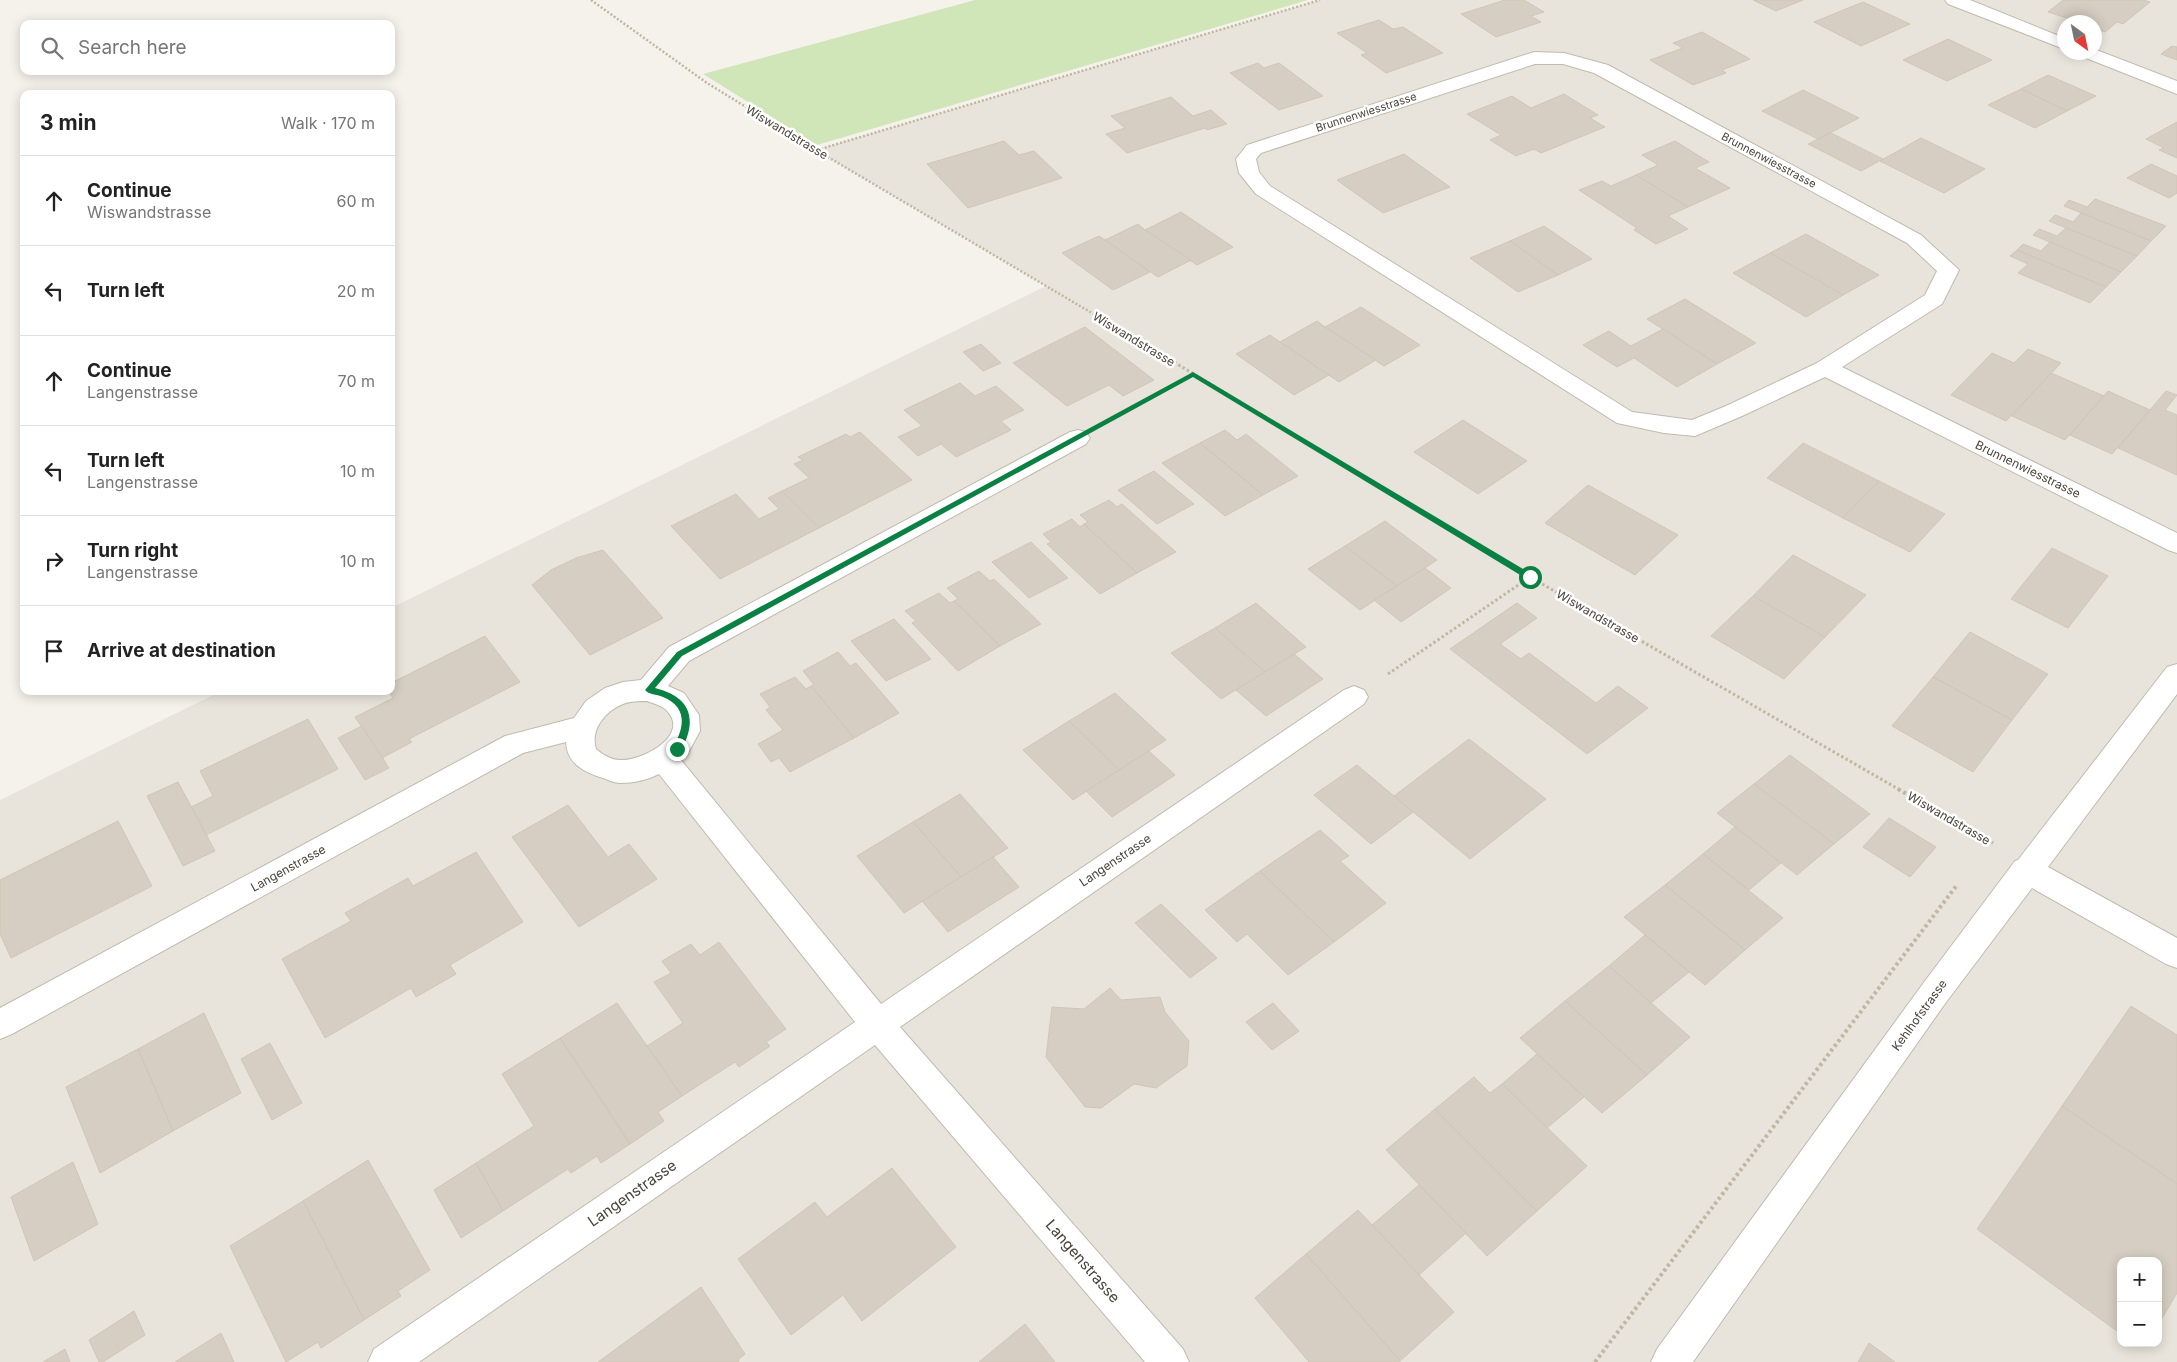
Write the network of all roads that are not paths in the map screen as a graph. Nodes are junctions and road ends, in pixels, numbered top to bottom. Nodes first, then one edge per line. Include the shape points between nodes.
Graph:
1 (1954, 0) edge
2 (2057, 41) edge
3 (2102, 58) edge
4 (2177, 88) edge
5 (1825, 368) junction
6 (1078, 438) road end
7 (2177, 544) edge
8 (2177, 674) edge
9 (649, 690) junction
10 (1354, 697) road end
11 (581, 727) junction
12 (664, 760) junction
13 (2026, 870) junction
14 (2177, 954) edge
15 (0, 1024) edge
16 (877, 1024) junction
17 (387, 1362) edge
18 (1170, 1362) edge
19 (1670, 1362) edge

1 - 2 street
3 - 4 street
5 - 5 street, Brunnenwiesstrasse via 1934,299 1948,270 1914,239 1601,69 1564,59 1534,58 1272,142 1254,149 1246,160 1249,173 1263,190 1625,418 1694,428
5 - 7 street, Brunnenwiesstrasse
6 - 9 street via 679,654
8 - 13 street, Kehlhofstrasse
9 - 11 street via 615,695 589,714
9 - 12 street via 676,700 687,723 677,749
10 - 16 street, Langenstrasse
11 - 12 street via 580,741 584,754 610,771 627,772
11 - 15 street, Langenstrasse via 516,744
12 - 16 street, Langenstrasse
13 - 14 street
13 - 19 street, Kehlhofstrasse
16 - 17 street, Langenstrasse
16 - 18 street, Langenstrasse

